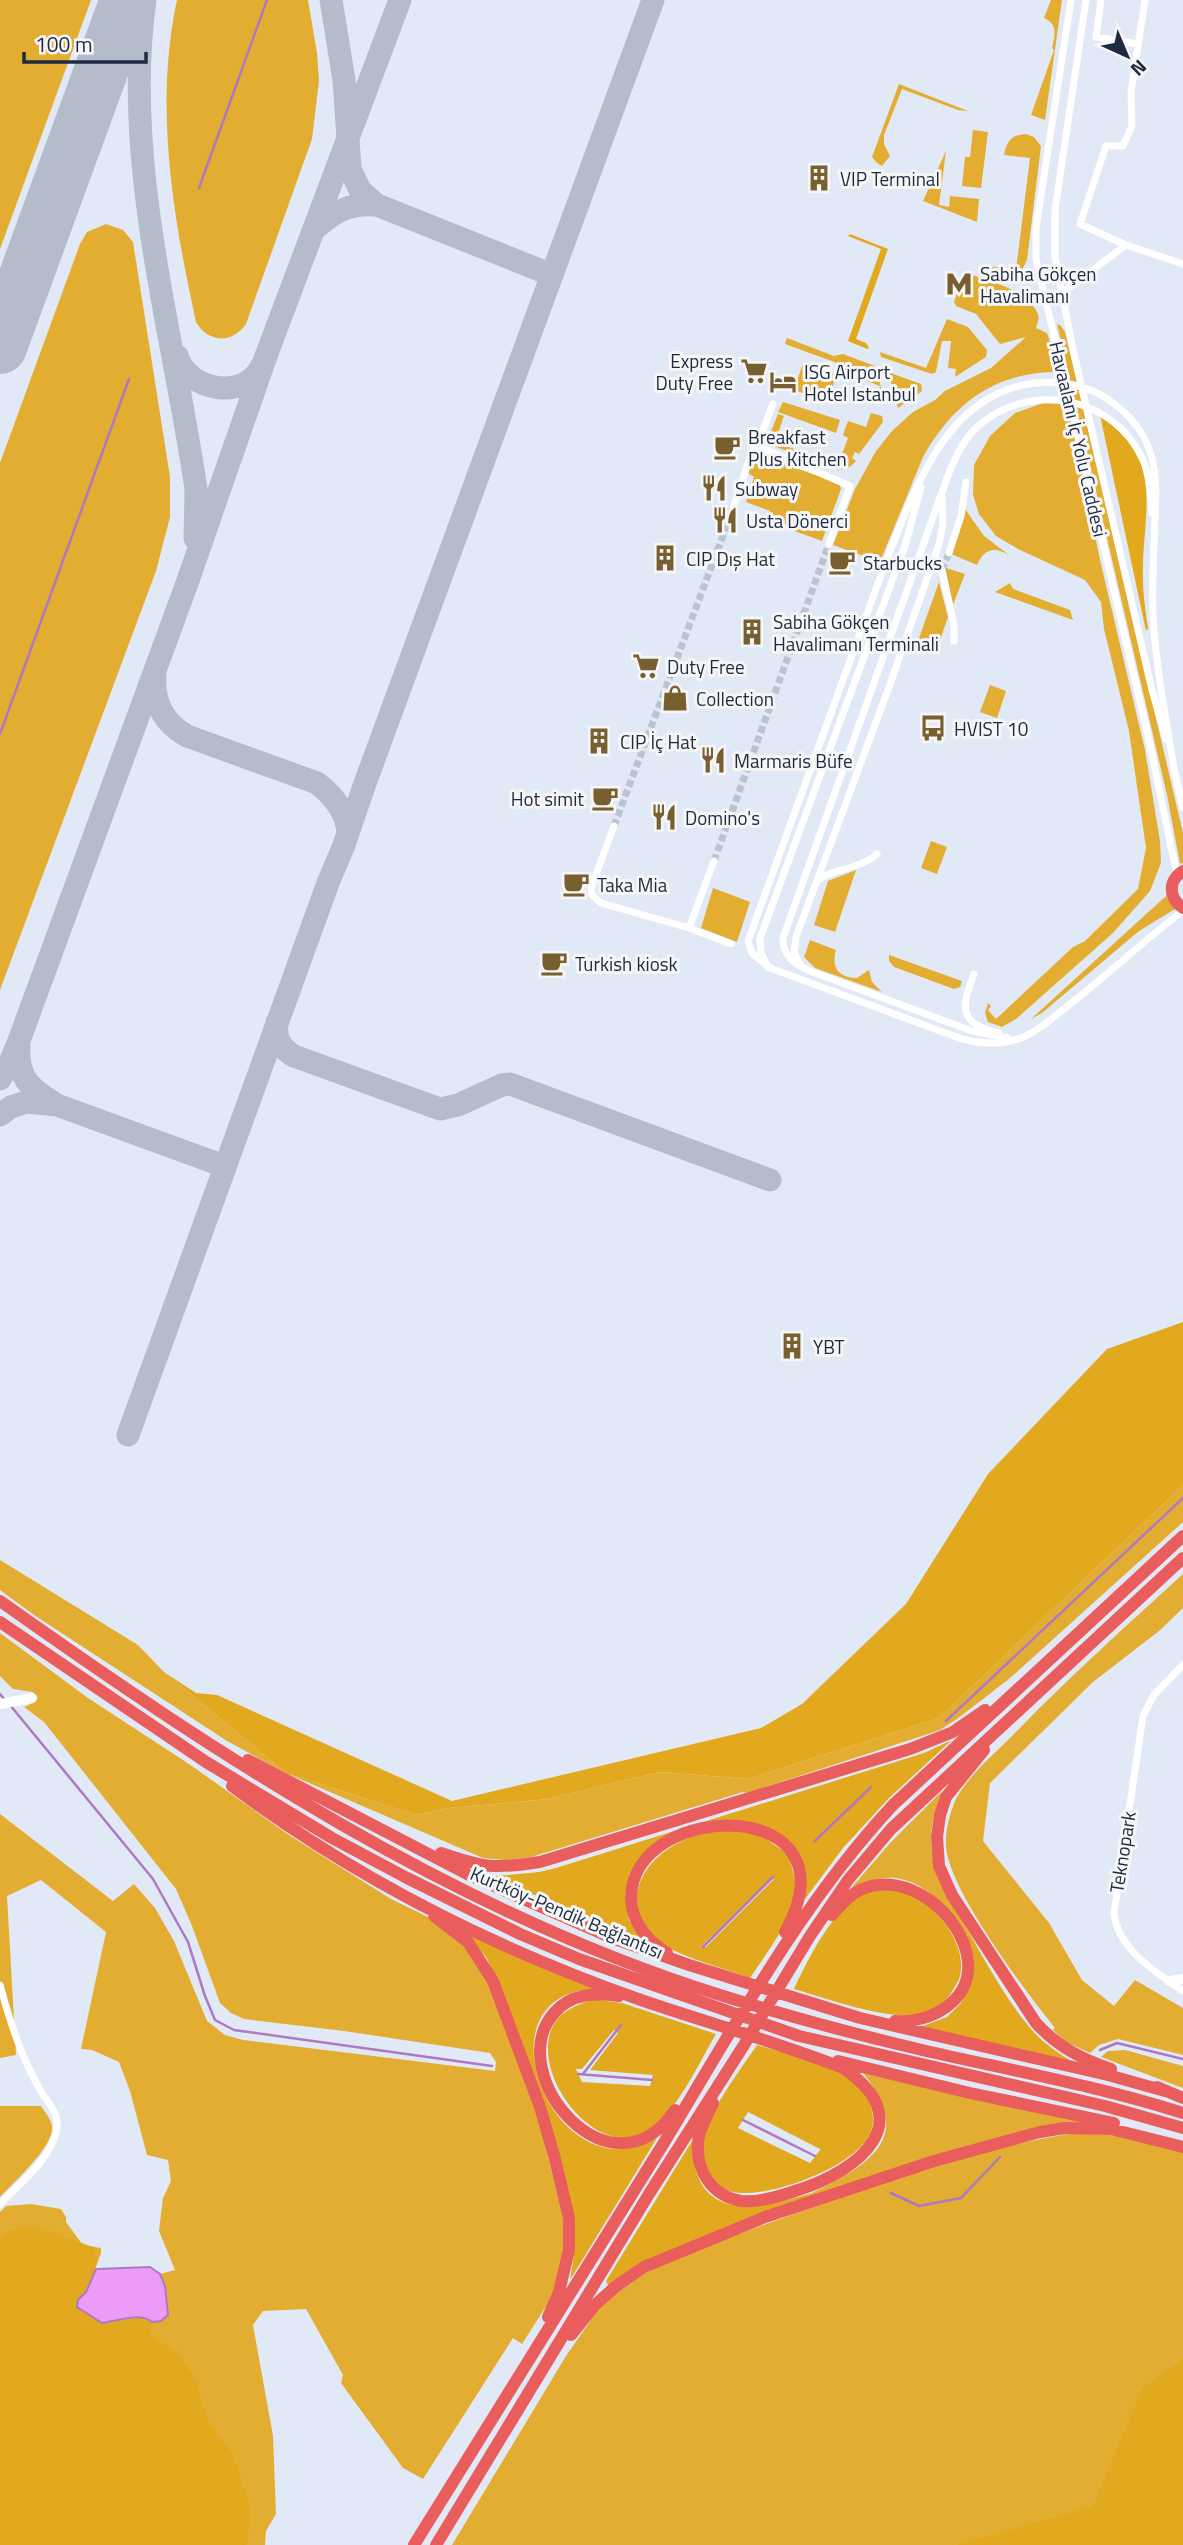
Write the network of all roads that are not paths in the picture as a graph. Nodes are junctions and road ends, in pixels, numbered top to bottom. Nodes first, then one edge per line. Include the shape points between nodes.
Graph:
1 (1071, 0) edge
2 (1086, 0) edge
3 (1101, 0) edge
4 (1144, 0) edge
5 (1137, 44) junction
6 (1126, 245) junction
7 (1183, 264) edge
8 (1059, 279) junction
9 (1041, 283) junction
10 (1062, 293) junction
11 (773, 404) dead end
12 (755, 445) junction
13 (926, 469) junction
14 (966, 482) dead end
15 (942, 493) junction
16 (733, 509) tunnel mouth
17 (1154, 541) junction
18 (829, 544) tunnel mouth
19 (949, 552) tunnel mouth
20 (942, 570) tunnel mouth
21 (954, 640) dead end
22 (1174, 769) junction
23 (1183, 808) edge
24 (614, 826) tunnel mouth
25 (877, 854) dead end
26 (714, 861) tunnel mouth
27 (1180, 873) edge
28 (816, 880) junction
29 (761, 901) junction
30 (1183, 909) edge
31 (770, 912) junction
32 (689, 928) junction
33 (731, 944) dead end
34 (770, 968) junction
35 (804, 969) junction
36 (974, 974) dead end
37 (1034, 1031) junction
38 (1183, 1536) edge
39 (1183, 1558) edge
40 (0, 1601) edge
41 (0, 1622) edge
42 (1183, 1665) edge
43 (1183, 1671) edge
44 (1017, 1688) junction
45 (1160, 1688) junction
46 (32, 1698) dead end
47 (1029, 1699) junction
48 (0, 1704) edge
49 (166, 1714) junction
50 (206, 1762) junction
51 (397, 1837) junction
52 (405, 1896) junction
53 (810, 1936) junction
54 (689, 1965) junction
55 (765, 1978) junction
56 (1183, 1979) edge
57 (1169, 1981) junction
58 (0, 1984) edge
59 (1183, 1991) edge
60 (640, 1999) junction
61 (860, 2018) junction
62 (807, 2054) junction
63 (713, 2063) junction
64 (726, 2073) junction
65 (1165, 2091) junction
66 (1183, 2098) edge
67 (1183, 2113) edge
68 (1183, 2128) edge
69 (1183, 2146) edge
70 (0, 2204) edge
71 (541, 2339) junction
72 (529, 2391) junction
73 (414, 2545) edge
74 (436, 2545) edge

1 - 9 street, Havaalanı İç Yolu Caddesi via 1036,228
2 - 8 street, Havaalanı İç Yolu Caddesi via 1055,211
3 - 5 street via 1096,37
4 - 5 street
5 - 6 street via 1132,126 1123,146 1106,146 1080,223
6 - 7 street
6 - 10 street
8 - 9 street
8 - 10 street, Havaalanı İç Yolu Caddesi
9 - 27 street, Havaalanı İç Yolu Caddesi
10 - 22 street, Havaalanı İç Yolu Caddesi
11 - 12 street
12 - 16 street
12 - 18 street via 850,486
13 - 17 street via 948,434 976,406 1012,388 1045,382 1083,387 1126,414 1149,449 1157,487
13 - 29 street via 888,555
13 - 31 street via 905,546
14 - 19 street
15 - 17 street via 968,436 985,421 1011,407 1048,398 1082,405 1120,429 1144,462
15 - 28 street via 939,544
15 - 35 street via 783,938 786,955
17 - 22 street via 1155,644
20 - 21 street
22 - 23 street, Havaalanı İç Yolu Caddesi
24 - 32 street via 591,888 594,898
25 - 28 street
26 - 32 street
27 - 30 highway via 1172,894
28 - 35 street via 794,945
29 - 31 street
29 - 34 street via 748,941 752,953
30 - 37 street
31 - 34 street via 760,938 761,953
32 - 33 street
34 - 37 street via 972,1042 999,1043
35 - 37 street via 983,1035 1012,1038
36 - 37 street via 963,1004 972,1021 1000,1034
38 - 44 highway
39 - 47 highway
40 - 49 highway, Kurtköy-Pendik Bağlantısı
41 - 50 highway, Kurtköy-Pendik Bağlantısı
42 - 45 street, Teknopark
43 - 45 street, Teknopark
44 - 51 highway via 953,1731 910,1749 540,1862 503,1868 477,1866
44 - 55 highway via 861,1840
45 - 57 street, Teknopark via 1143,1716 1114,1913 1121,1939
46 - 48 street
47 - 53 highway via 891,1829 848,1880
47 - 65 highway via 946,1797 937,1837 939,1866 953,1895 1049,2038 1066,2050
49 - 51 highway
49 - 67 highway, Kurtköy-Pendik Bağlantısı via 288,1794 404,1861 584,1944 718,1994 860,2035 1131,2096
50 - 52 highway via 233,1787
50 - 68 highway, Kurtköy-Pendik Bağlantısı via 407,1878 579,1959 799,2036
51 - 54 highway via 467,1874 612,1938
52 - 60 highway via 554,1966
52 - 71 highway via 468,1942 482,1961 540,2107 569,2218 565,2270
53 - 61 highway via 845,1900 882,1884 922,1895 954,1927 968,1962 960,1995 932,2017 909,2022
53 - 64 highway
54 - 55 highway via 660,1949 639,1927 631,1901 639,1869 658,1848 692,1831 712,1826 747,1827 785,1845 800,1879 797,1910
54 - 61 highway
55 - 63 highway
56 - 57 street
57 - 59 street, Teknopark
58 - 70 street via 16,2040 58,2123 43,2158
60 - 62 highway
60 - 63 highway via 585,1994 558,2008 542,2030 539,2058 543,2074 557,2102 584,2132 608,2143 645,2139 667,2121
61 - 65 highway
62 - 64 highway via 859,2079 874,2096 880,2115 878,2134 865,2153 842,2170 782,2196 741,2201 719,2193 701,2172 698,2141
62 - 69 highway via 1138,2128
63 - 71 highway
64 - 72 highway
65 - 66 highway
69 - 72 highway via 1111,2129 1040,2132 934,2161 765,2217 645,2267 615,2287 582,2320
71 - 73 highway
72 - 74 highway

